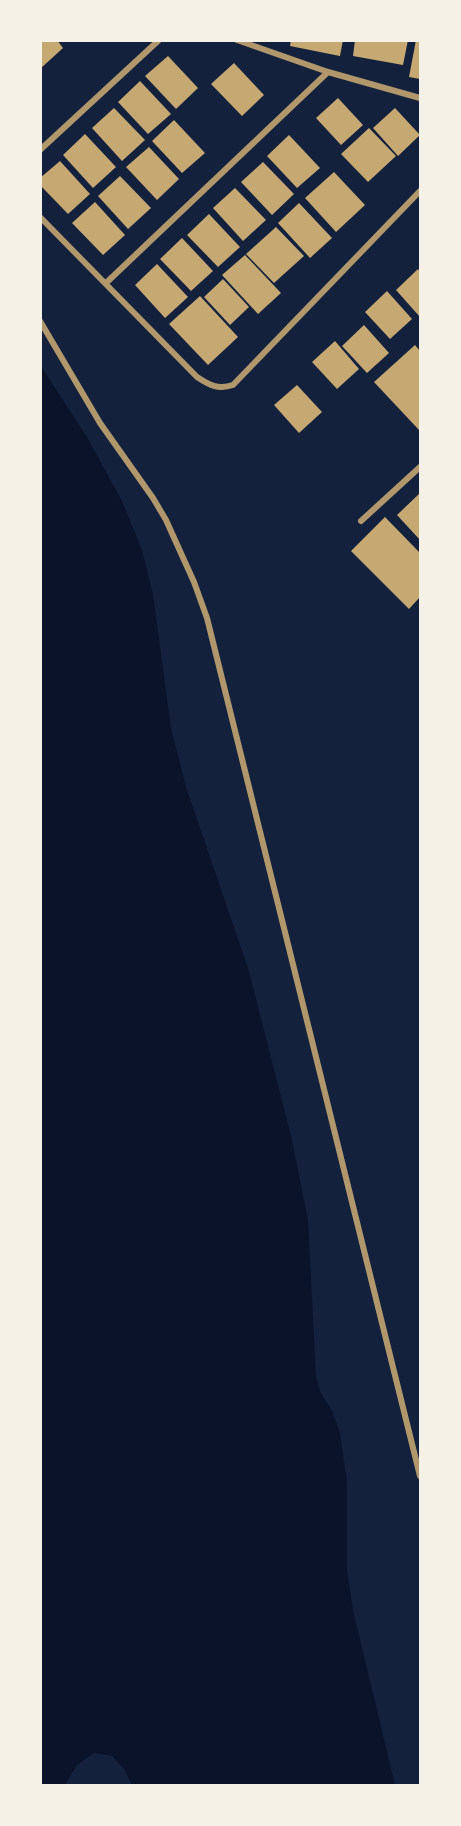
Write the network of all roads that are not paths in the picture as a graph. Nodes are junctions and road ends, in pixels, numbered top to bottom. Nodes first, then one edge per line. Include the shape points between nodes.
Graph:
1 (159, 40) edge
2 (237, 40) edge
3 (328, 72) junction
4 (420, 98) edge
5 (40, 150) edge
6 (420, 191) edge
7 (40, 217) edge
8 (106, 283) junction
9 (40, 321) edge
10 (420, 467) edge
11 (361, 521) dead end
12 (420, 1476) edge

1 - 5 street
2 - 3 street
3 - 4 street
3 - 8 street
6 - 8 street via 233,385 217,387 197,377
7 - 8 street
9 - 12 street via 100,423 166,520 207,618
10 - 11 street

